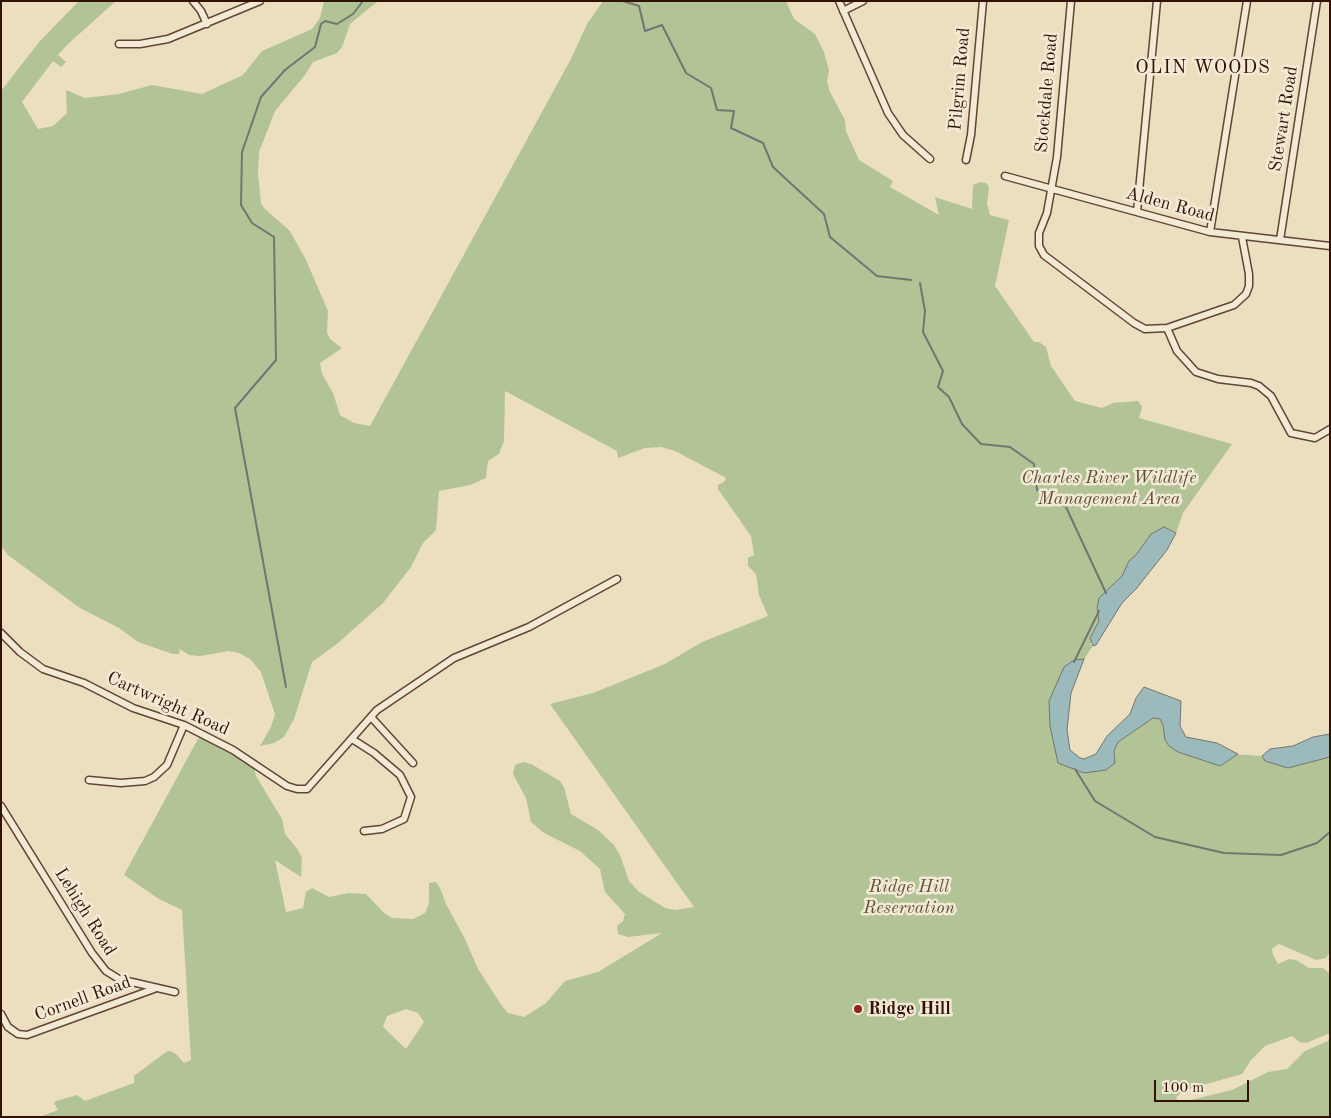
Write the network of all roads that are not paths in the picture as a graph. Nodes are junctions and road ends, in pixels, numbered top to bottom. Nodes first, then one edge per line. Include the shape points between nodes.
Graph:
1 (193, 1) edge
2 (260, 1) edge
3 (839, 1) edge
4 (863, 1) edge
5 (983, 1) edge
6 (1071, 1) edge
7 (1157, 1) edge
8 (1246, 1) edge
9 (1317, 1) edge
10 (843, 11) junction
11 (207, 24) junction
12 (119, 44) dead end
13 (930, 159) dead end
14 (966, 160) dead end
15 (1006, 176) dead end
16 (1052, 188) junction
17 (1137, 212) junction
18 (1210, 232) junction
19 (1242, 237) junction
20 (1280, 240) junction
21 (1330, 246) edge
22 (1167, 328) junction
23 (1330, 429) edge
24 (617, 579) dead end
25 (1, 633) edge
26 (370, 717) junction
27 (184, 725) junction
28 (352, 739) junction
29 (413, 763) dead end
30 (90, 780) dead end
31 (1, 806) edge
32 (4, 817) edge
33 (364, 831) dead end
34 (154, 989) junction
35 (175, 992) dead end
36 (1, 1014) edge

1 - 11 street
2 - 11 street
3 - 10 street
4 - 10 street
5 - 14 street, Pilgrim Road
6 - 16 street, Stockdale Road
7 - 17 street
8 - 18 street
9 - 20 street, Stewart Road
10 - 13 street via 892,120 903,135
11 - 12 street via 163,40
15 - 16 street, Alden Road
16 - 17 street, Alden Road
16 - 22 street, Stockdale Road via 1039,233 1039,246 1044,255 1134,323 1145,328
17 - 18 street, Alden Road
18 - 19 street, Alden Road
19 - 20 street, Alden Road
19 - 22 street via 1249,274 1246,294 1234,305
20 - 21 street, Alden Road
22 - 23 street via 1176,351 1196,372 1218,379 1251,383 1271,396 1291,433 1315,438
24 - 26 street, Cartwright Road via 529,627 454,658
25 - 27 street, Cartwright Road via 43,669 84,683 133,708
26 - 28 street, Cartwright Road
26 - 29 street
27 - 28 street, Cartwright Road via 297,789 307,789 315,782
27 - 30 street via 167,765 151,778 114,784
28 - 33 street via 400,775 411,797 404,818 382,829
31 - 32 street, Lehigh Road
32 - 34 street, Lehigh Road via 96,960 119,979
34 - 35 street, Lehigh Road
34 - 36 street, Cornell Road via 27,1035 18,1034 8,1027

